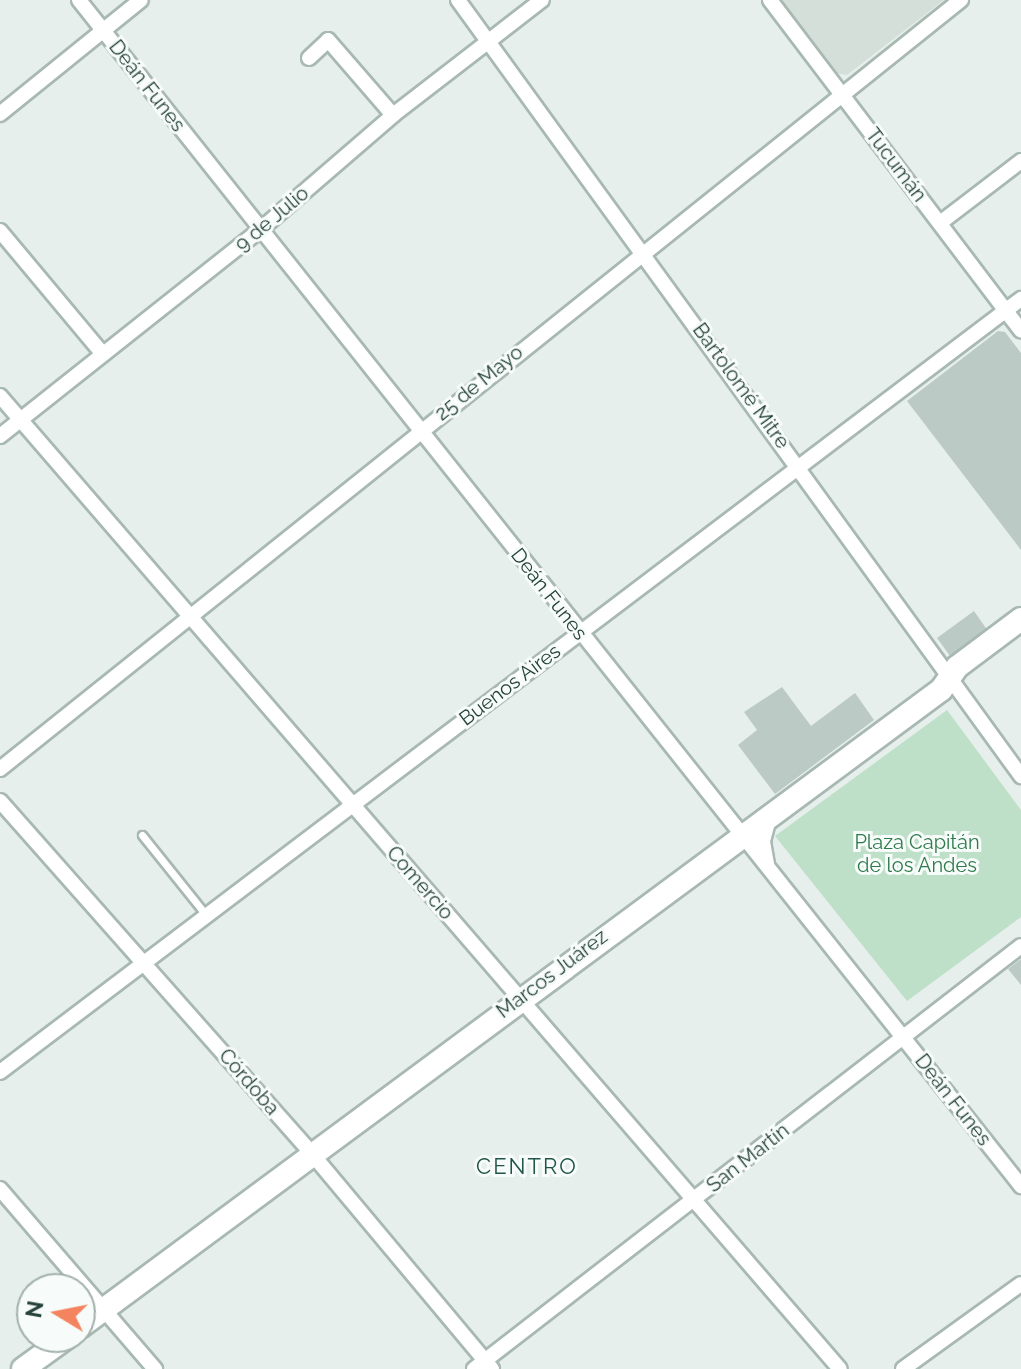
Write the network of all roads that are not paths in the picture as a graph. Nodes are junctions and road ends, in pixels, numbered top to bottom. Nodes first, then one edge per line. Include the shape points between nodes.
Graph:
1 (79, 0) edge
2 (141, 0) edge
3 (458, 0) edge
4 (542, 0) edge
5 (770, 0) edge
6 (961, 0) edge
7 (104, 31) junction
8 (490, 42) junction
9 (309, 58) dead end
10 (842, 95) junction
11 (0, 114) edge
12 (393, 115) junction
13 (1021, 161) edge
14 (940, 223) junction
15 (260, 230) junction
16 (0, 231) edge
17 (642, 251) junction
18 (1021, 299) edge
19 (1005, 310) junction
20 (1021, 331) edge
21 (103, 354) junction
22 (0, 396) edge
23 (20, 420) junction
24 (422, 429) junction
25 (0, 436) edge
26 (799, 466) junction
27 (190, 616) junction
28 (1021, 619) edge
29 (579, 632) junction
30 (950, 678) junction
31 (0, 769) edge
32 (1021, 776) edge
33 (0, 801) edge
34 (353, 804) junction
35 (776, 808) junction
36 (741, 834) junction
37 (142, 835) dead end
38 (769, 869) junction
39 (206, 915) junction
40 (1021, 946) edge
41 (145, 962) junction
42 (520, 998) junction
43 (904, 1037) junction
44 (0, 1072) edge
45 (313, 1155) junction
46 (1021, 1186) edge
47 (0, 1189) edge
48 (695, 1200) junction
49 (1021, 1284) edge
50 (104, 1310) junction
51 (96, 1316) edge
52 (45, 1353) edge
53 (483, 1366) edge
54 (23, 1369) edge
55 (155, 1369) edge
56 (840, 1369) edge
57 (903, 1369) edge

1 - 7 street, Deán Funes
2 - 7 street
3 - 8 street, Bartolomé Mitre
4 - 8 street, 9 de Julio
5 - 10 street, Tucumán
6 - 10 street, 25 de Mayo
7 - 11 street
7 - 15 street, Deán Funes
8 - 12 street, 9 de Julio
8 - 17 street, Bartolomé Mitre
9 - 12 street via 328,40
10 - 14 street, Tucumán
10 - 17 street, 25 de Mayo
12 - 15 street, 9 de Julio
13 - 14 street
14 - 19 street, Tucumán
15 - 21 street, 9 de Julio
15 - 24 street, Deán Funes
16 - 21 street
17 - 24 street, 25 de Mayo
17 - 26 street, Bartolomé Mitre
18 - 19 street, Buenos Aires
19 - 20 street, Tucumán
19 - 26 street, Buenos Aires
21 - 23 street, 9 de Julio
22 - 23 street, Comercio
23 - 25 street, 9 de Julio
23 - 27 street, Comercio
24 - 27 street, 25 de Mayo
24 - 29 street, Deán Funes
26 - 29 street, Buenos Aires
26 - 30 street, Bartolomé Mitre
27 - 31 street, 25 de Mayo
27 - 34 street, Comercio
28 - 30 main road, Marcos Juárez
29 - 34 street, Buenos Aires
29 - 36 street, Deán Funes
30 - 32 street, Bartolomé Mitre
30 - 35 main road, Marcos Juárez via 941,690
33 - 41 street, Córdoba
34 - 39 street, Buenos Aires
34 - 42 street, Comercio
35 - 36 main road, Marcos Juárez
35 - 38 street via 763,833
36 - 38 street, Deán Funes
36 - 42 main road, Marcos Juárez
37 - 39 lane
38 - 43 street, Deán Funes
39 - 41 street, Buenos Aires
40 - 43 street, San Martín
41 - 44 street, Buenos Aires
41 - 45 street, Córdoba
42 - 45 main road, Marcos Juárez
42 - 48 street, Comercio
43 - 46 street, Deán Funes
43 - 48 street, San Martín
45 - 50 main road, Marcos Juárez
45 - 53 street, Córdoba
47 - 50 street
48 - 53 street, San Martín
48 - 56 street, Comercio
49 - 57 street
50 - 51 main road, Marcos Juárez
50 - 55 street
52 - 54 main road

